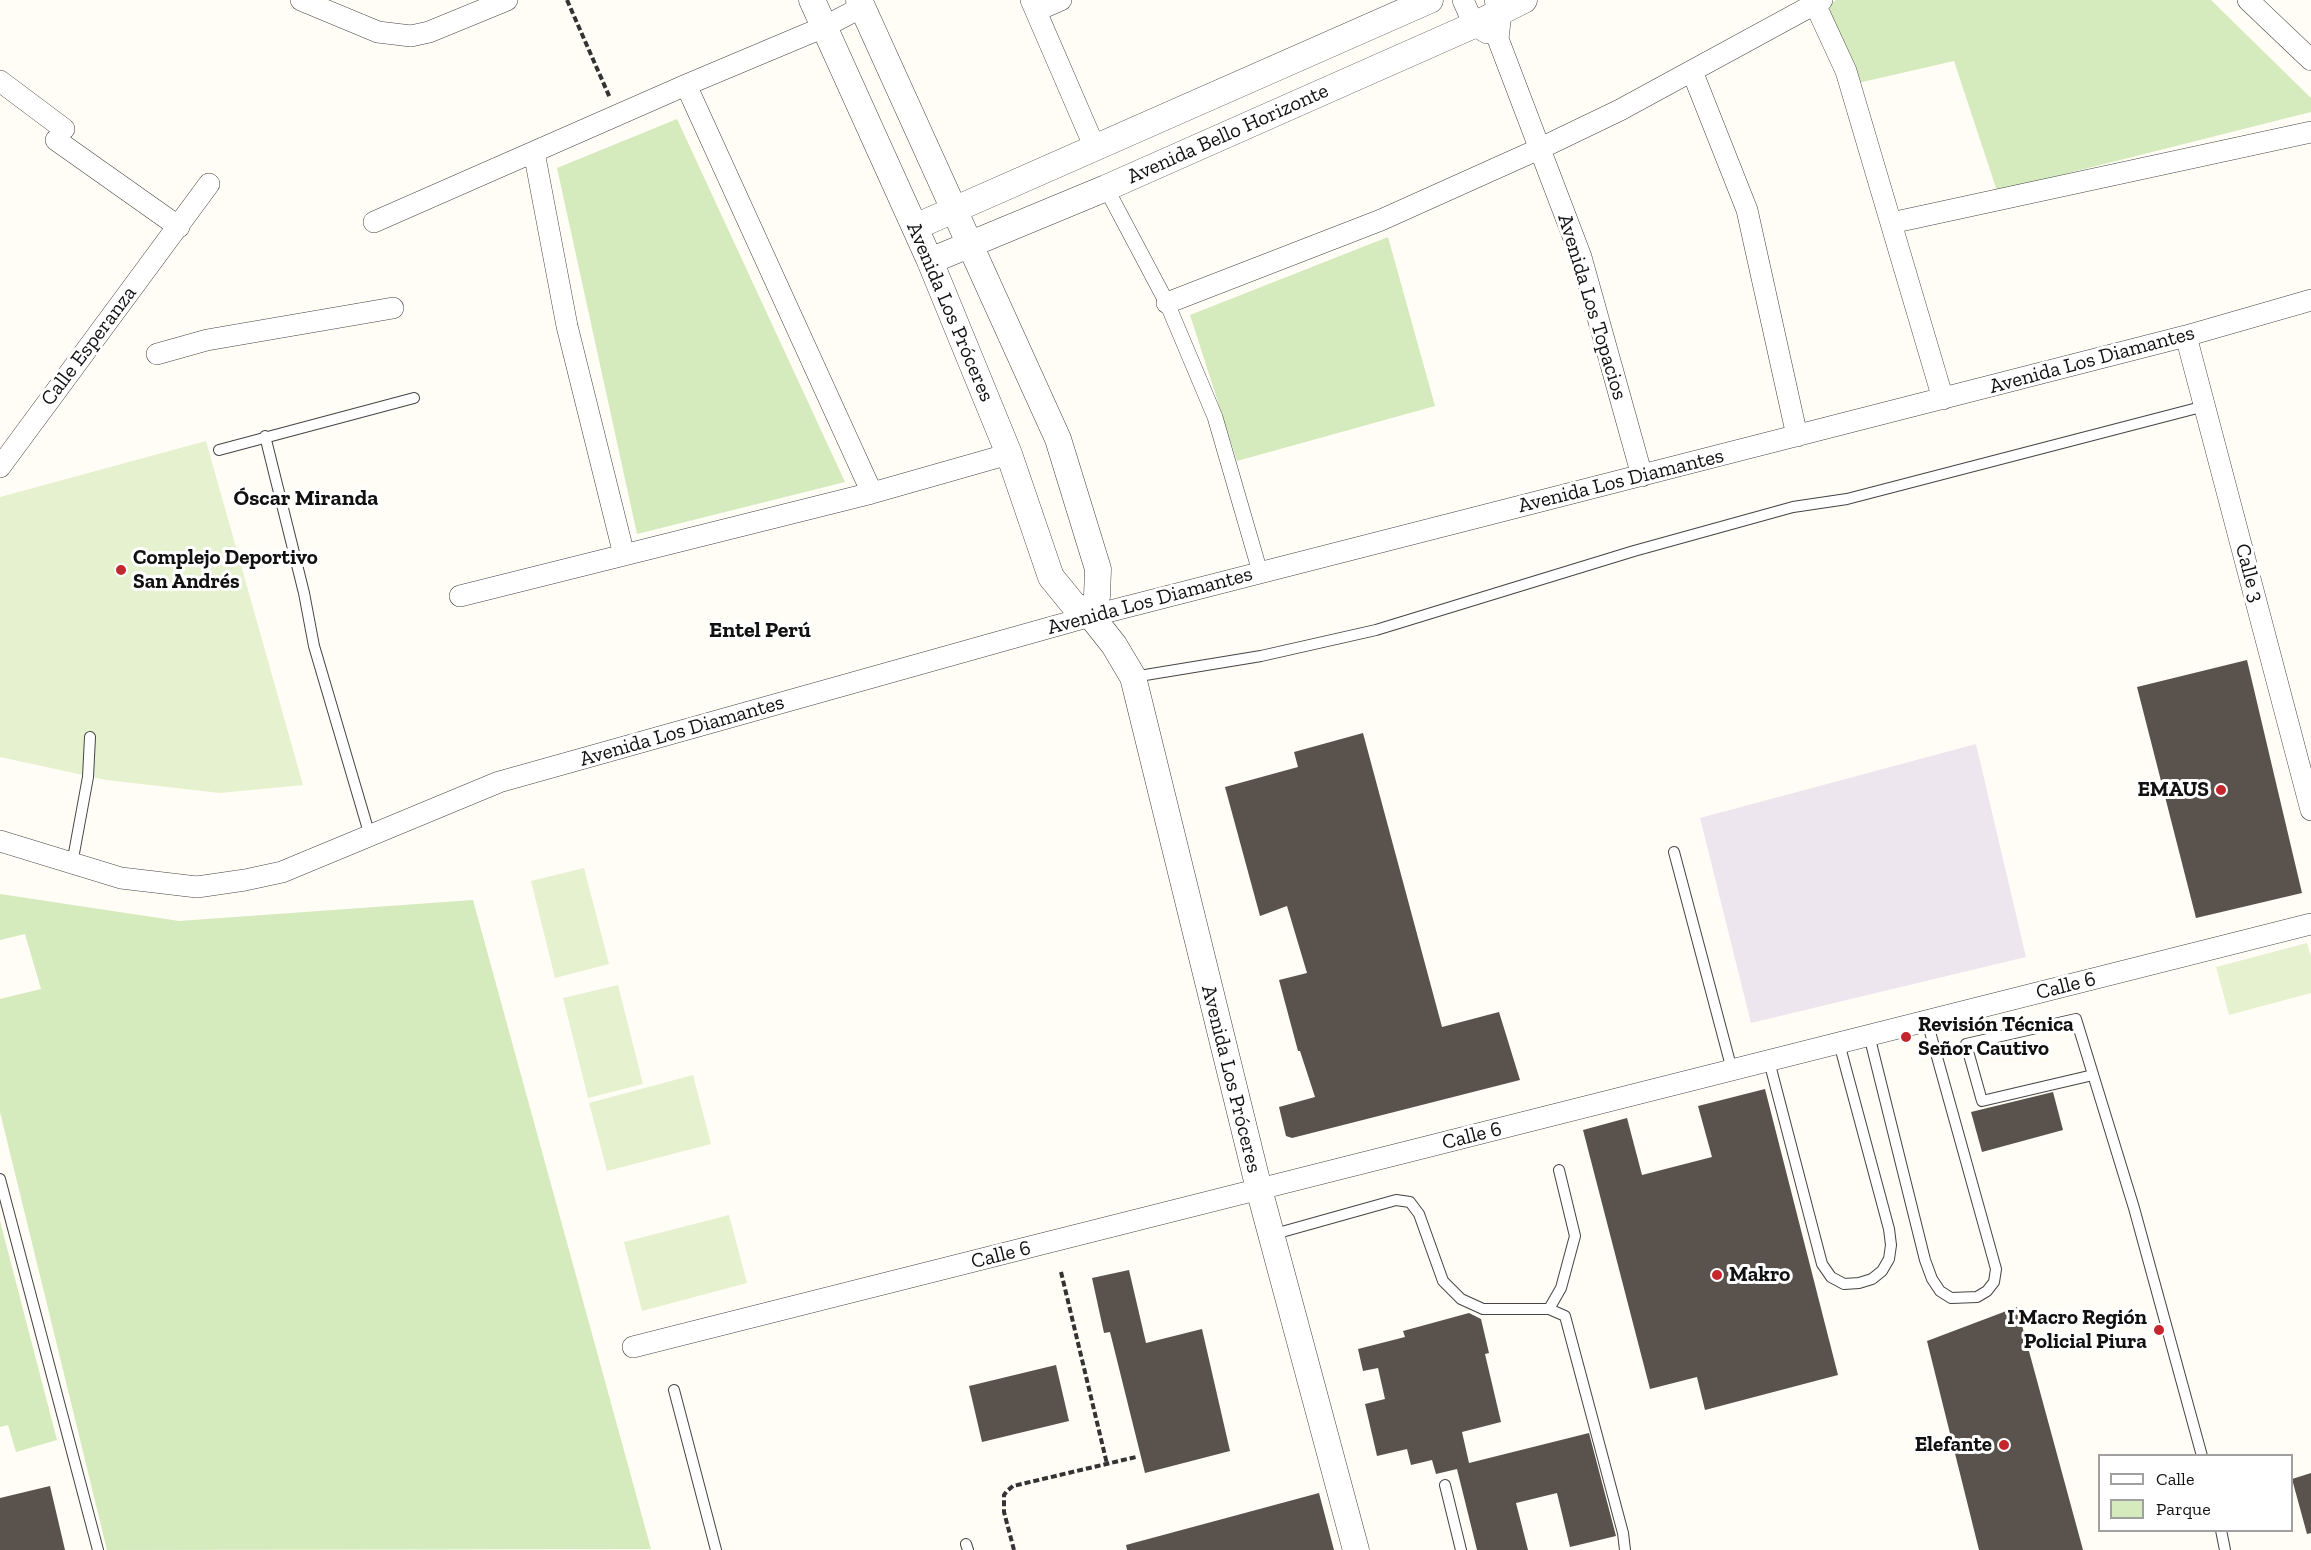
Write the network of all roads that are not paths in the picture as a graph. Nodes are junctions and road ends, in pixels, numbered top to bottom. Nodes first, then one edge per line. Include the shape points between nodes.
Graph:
1 (301, 0) edge
2 (507, 0) edge
3 (812, 0) edge
4 (1061, 0) edge
5 (1430, 0) edge
6 (1463, 0) edge
7 (1524, 0) edge
8 (2248, 0) edge
9 (1819, 2) edge
10 (860, 3) edge
11 (1034, 6) edge
12 (1498, 6) edge
13 (1474, 25) junction
14 (824, 27) junction
15 (1498, 39) junction
16 (2311, 60) edge
17 (1692, 70) junction
18 (0, 81) edge
19 (686, 85) junction
20 (2311, 132) edge
21 (1095, 148) junction
22 (1539, 149) junction
23 (534, 152) junction
24 (209, 184) dead end
25 (1106, 188) junction
26 (953, 211) junction
27 (374, 222) dead end
28 (1891, 223) junction
29 (179, 226) junction
30 (915, 227) junction
31 (969, 245) junction
32 (930, 261) junction
33 (2311, 300) edge
34 (1167, 303) junction
35 (393, 308) dead end
36 (2186, 336) junction
37 (157, 354) dead end
38 (414, 398) dead end
39 (1943, 399) junction
40 (2205, 406) junction
41 (265, 436) junction
42 (1797, 436) junction
43 (219, 450) dead end
44 (1009, 454) junction
45 (0, 467) edge
46 (1642, 476) junction
47 (872, 493) junction
48 (624, 555) junction
49 (1260, 572) junction
50 (460, 596) dead end
51 (1091, 616) junction
52 (1133, 677) junction
53 (90, 737) dead end
54 (2311, 810) edge
55 (370, 836) junction
56 (0, 841) edge
57 (1674, 852) dead end
58 (72, 864) junction
59 (2311, 924) edge
60 (1927, 1021) junction
61 (1869, 1035) junction
62 (1839, 1043) junction
63 (1769, 1061) junction
64 (1732, 1070) junction
65 (2093, 1075) junction
66 (1559, 1170) dead end
67 (0, 1179) edge
68 (1258, 1190) junction
69 (1271, 1235) junction
70 (1549, 1309) junction
71 (633, 1347) dead end
72 (674, 1390) dead end
73 (2202, 1454) edge
74 (1445, 1485) dead end
75 (2221, 1532) edge
76 (98, 1550) edge
77 (716, 1550) edge
78 (1356, 1550) edge
79 (1461, 1550) edge
80 (1624, 1550) edge
81 (2225, 1550) edge

1 - 2 street via 378,32 411,36
3 - 14 street, Avenida Los Próceres
4 - 11 street
5 - 21 street, Avenida Bello Horizonte
6 - 13 street
7 - 12 street, Avenida Bello Horizonte
8 - 16 street
9 - 17 street
9 - 28 street via 1846,71
10 - 14 street
10 - 26 street, Avenida Los Próceres
11 - 21 street
12 - 13 street, Avenida Bello Horizonte
12 - 15 street, Avenida Los Topacios
13 - 15 street
13 - 25 street, Avenida Bello Horizonte
14 - 19 street
14 - 30 street, Avenida Los Próceres
15 - 22 street, Avenida Los Topacios
17 - 22 street
17 - 42 street via 1747,210
18 - 29 street via 60,134
19 - 23 street
19 - 47 street
20 - 28 street
21 - 26 street, Avenida Bello Horizonte
22 - 34 street via 1382,220
22 - 46 street, Avenida Los Topacios via 1581,256
23 - 27 street
23 - 48 street via 567,326
24 - 29 street, Calle Esperanza
25 - 31 street, Avenida Bello Horizonte
25 - 34 street
26 - 30 street, Avenida Bello Horizonte
26 - 31 street, Avenida Los Próceres
28 - 39 street
29 - 45 street, Calle Esperanza
30 - 32 street, Avenida Los Próceres
31 - 32 street, Avenida Bello Horizonte
31 - 51 street, Avenida Los Próceres via 1058,439 1098,569
32 - 44 street, Avenida Los Próceres
33 - 36 street, Avenida Los Diamantes
34 - 49 street via 1215,417
35 - 37 street via 207,340
36 - 39 street, Avenida Los Diamantes
36 - 40 street, Calle 3
38 - 41 lane
39 - 42 street, Avenida Los Diamantes
40 - 52 lane via 1847,499 1792,507 1376,630 1261,656
40 - 54 street, Calle 3
41 - 43 lane
41 - 55 lane via 314,646
42 - 46 street, Avenida Los Diamantes
44 - 47 street
44 - 51 street, Avenida Los Próceres via 1051,577 1073,604
46 - 49 street, Avenida Los Diamantes
47 - 48 street
48 - 50 street
49 - 51 street, Avenida Los Diamantes
51 - 52 street, Avenida Los Próceres
51 - 55 street, Avenida Los Diamantes via 499,782
52 - 68 street, Avenida Los Próceres
53 - 58 lane via 88,777
55 - 58 street, Avenida Los Diamantes via 282,872 197,887 121,878
56 - 58 street, Avenida Los Diamantes
57 - 64 lane
59 - 60 street, Calle 6
60 - 61 street, Calle 6
60 - 61 lane via 1995,1269 1994,1282 1977,1297 1952,1298 1940,1291 1932,1279
61 - 62 street, Calle 6
62 - 63 street, Calle 6
62 - 63 lane via 1891,1245 1889,1260 1882,1271 1859,1283 1844,1284 1831,1277 1822,1264
63 - 64 street, Calle 6
64 - 68 street, Calle 6
65 - 65 lane via 2076,1019 1966,1044 1982,1101
65 - 73 lane
66 - 70 lane via 1575,1236 1561,1288
67 - 76 lane
68 - 69 street, Avenida Los Próceres
68 - 71 street, Calle 6
69 - 70 lane via 1396,1200 1410,1202 1419,1214 1443,1281 1461,1299 1483,1308
69 - 78 street, Avenida Los Próceres
70 - 80 lane via 1564,1316 1623,1533
72 - 77 lane
74 - 79 lane
75 - 81 lane

